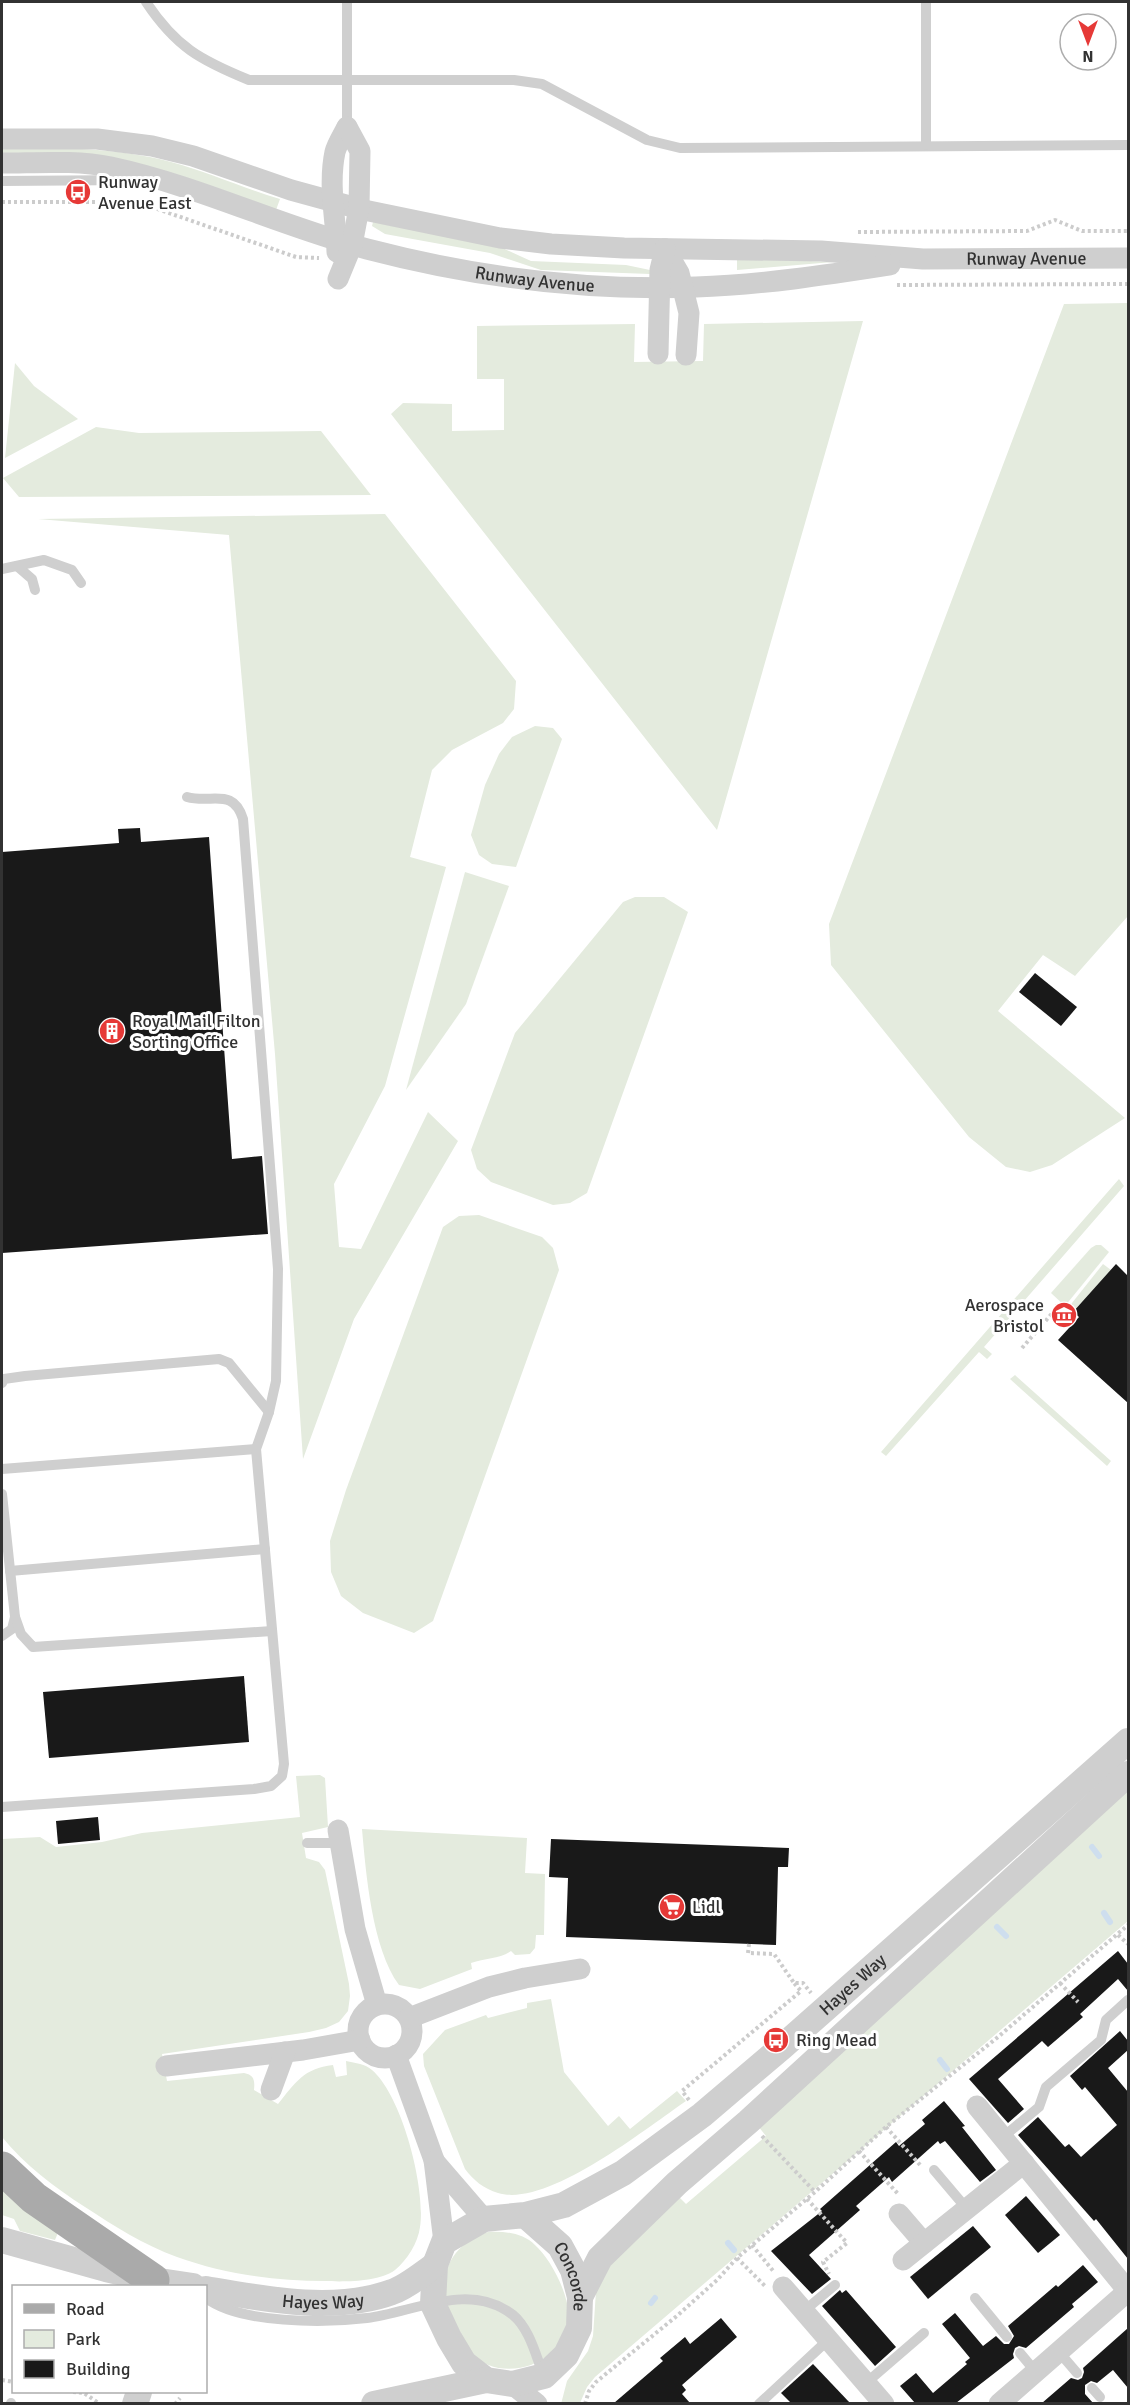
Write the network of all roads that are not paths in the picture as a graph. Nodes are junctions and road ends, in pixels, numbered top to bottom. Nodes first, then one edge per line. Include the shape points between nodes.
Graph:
1 (146, 2) edge
2 (347, 2) edge
3 (926, 2) edge
4 (347, 81) junction
5 (347, 127) junction
6 (2, 139) edge
7 (926, 145) junction
8 (1128, 145) edge
9 (2, 163) edge
10 (157, 180) junction
11 (2, 181) edge
12 (333, 202) junction
13 (359, 208) junction
14 (344, 243) junction
15 (665, 249) junction
16 (1128, 258) edge
17 (923, 259) junction
18 (659, 287) junction
19 (683, 287) junction
20 (658, 354) dead end
21 (686, 355) dead end
22 (17, 566) junction
23 (2, 569) edge
24 (81, 583) dead end
25 (35, 590) dead end
26 (188, 797) dead end
27 (2, 1383) edge
28 (269, 1412) junction
29 (256, 1449) junction
30 (2, 1469) edge
31 (2, 1494) edge
32 (264, 1549) junction
33 (10, 1571) junction
34 (15, 1617) junction
35 (272, 1631) junction
36 (2, 1636) edge
37 (1128, 1741) edge
38 (1128, 1774) edge
39 (2, 1807) edge
40 (339, 1836) joint
41 (307, 1843) dead end
42 (580, 1969) dead end
43 (1128, 2000) edge
44 (377, 2005) junction
45 (409, 2018) junction
46 (360, 2040) junction
47 (285, 2052) junction
48 (396, 2055) junction
49 (166, 2066) dead end
50 (271, 2090) dead end
51 (977, 2106) dead end
52 (1003, 2138) junction
53 (434, 2160) junction
54 (1024, 2163) junction
55 (2, 2168) edge
56 (934, 2170) road end
57 (967, 2209) junction
58 (899, 2214) road end
59 (525, 2215) junction
60 (484, 2219) junction
61 (2, 2240) edge
62 (924, 2243) junction
63 (439, 2254) junction
64 (903, 2260) dead end
65 (154, 2283) edge
66 (179, 2285) edge
67 (835, 2285) road end
68 (783, 2287) road end
69 (207, 2289) edge
70 (1128, 2291) edge
71 (580, 2297) junction
72 (975, 2298) dead end
73 (207, 2299) edge
74 (433, 2304) junction
75 (804, 2311) junction
76 (924, 2333) dead end
77 (1008, 2337) dead end
78 (828, 2340) junction
79 (1059, 2352) junction
80 (1020, 2353) dead end
81 (1035, 2371) junction
82 (1077, 2373) dead end
83 (544, 2376) junction
84 (486, 2380) junction
85 (866, 2383) junction
86 (512, 2384) junction
87 (1092, 2388) dead end
88 (1100, 2397) dead end
89 (374, 2403) edge
90 (537, 2403) edge
91 (549, 2403) edge
92 (759, 2403) edge
93 (884, 2403) edge
94 (999, 2403) edge

1 - 4 lane via 173,38 210,64 249,80
2 - 4 lane
3 - 7 lane
4 - 5 lane
4 - 7 lane via 514,80 542,84 647,140 680,148
5 - 12 street via 335,150
5 - 13 street via 360,151
6 - 12 street, Runway Avenue via 98,139 152,146
7 - 8 lane
9 - 10 street, Runway Avenue via 93,165
10 - 11 lane, Runway Avenue
10 - 14 street, Runway Avenue
12 - 13 street, Runway Avenue
12 - 14 street
13 - 14 street
13 - 15 street, Runway Avenue via 500,238
14 - 18 street, Runway Avenue via 496,276
15 - 17 street, Runway Avenue via 821,251
15 - 18 street
15 - 19 street
16 - 17 street, Runway Avenue
17 - 19 street, Runway Avenue via 827,275
18 - 19 street, Runway Avenue
18 - 20 street
19 - 21 street via 689,313
22 - 23 lane
22 - 24 lane via 44,560 72,570
22 - 25 lane via 32,579
26 - 28 lane via 231,801 240,809 243,819 278,1269 276,1381
27 - 28 lane via 25,1376 219,1359 229,1363
28 - 29 lane
29 - 30 lane
29 - 32 lane
31 - 33 lane
32 - 33 lane
32 - 35 lane
33 - 34 lane
34 - 35 lane via 21,1634 33,1647
34 - 36 lane via 12,1629
35 - 39 lane via 284,1764 282,1776 271,1786
37 - 59 street, Hayes Way via 702,2115 622,2173 564,2205
38 - 71 street, Hayes Way via 748,2122 677,2182 600,2258
40 - 41 lane
40 - 44 street via 355,1929
42 - 45 street via 489,1987
43 - 52 lane via 1106,2020 1101,2040 1046,2087 1039,2107
44 - 45 street via 390,2004
44 - 46 street via 360,2023
45 - 48 street via 409,2044
46 - 47 street
46 - 48 street via 375,2055
47 - 49 street
47 - 50 street
48 - 53 street
51 - 52 street
52 - 54 street
53 - 60 street
53 - 63 street
54 - 57 street
54 - 70 street
55 - 65 main road via 34,2198
56 - 57 lane
57 - 62 street
58 - 62 street
59 - 60 street
59 - 71 street, Concorde via 560,2246 573,2270
60 - 63 street
61 - 65 street
62 - 64 street
63 - 69 street, Hayes Way via 394,2292 348,2302 285,2301
63 - 74 street
65 - 66 street
67 - 75 lane
68 - 75 street
70 - 79 street
71 - 83 street, Concorde via 579,2328 566,2355
72 - 77 lane
73 - 74 lane via 216,2307 264,2318 317,2322 368,2318
74 - 83 lane via 462,2298 492,2303 514,2316 528,2336
74 - 84 street via 464,2363
75 - 78 street
76 - 85 lane
78 - 85 street
78 - 92 lane
79 - 81 street
79 - 82 lane
80 - 81 lane
81 - 94 street
83 - 86 street, Concorde
83 - 91 street
84 - 86 street, Concorde
84 - 89 street
85 - 93 street
86 - 90 street
87 - 88 lane

